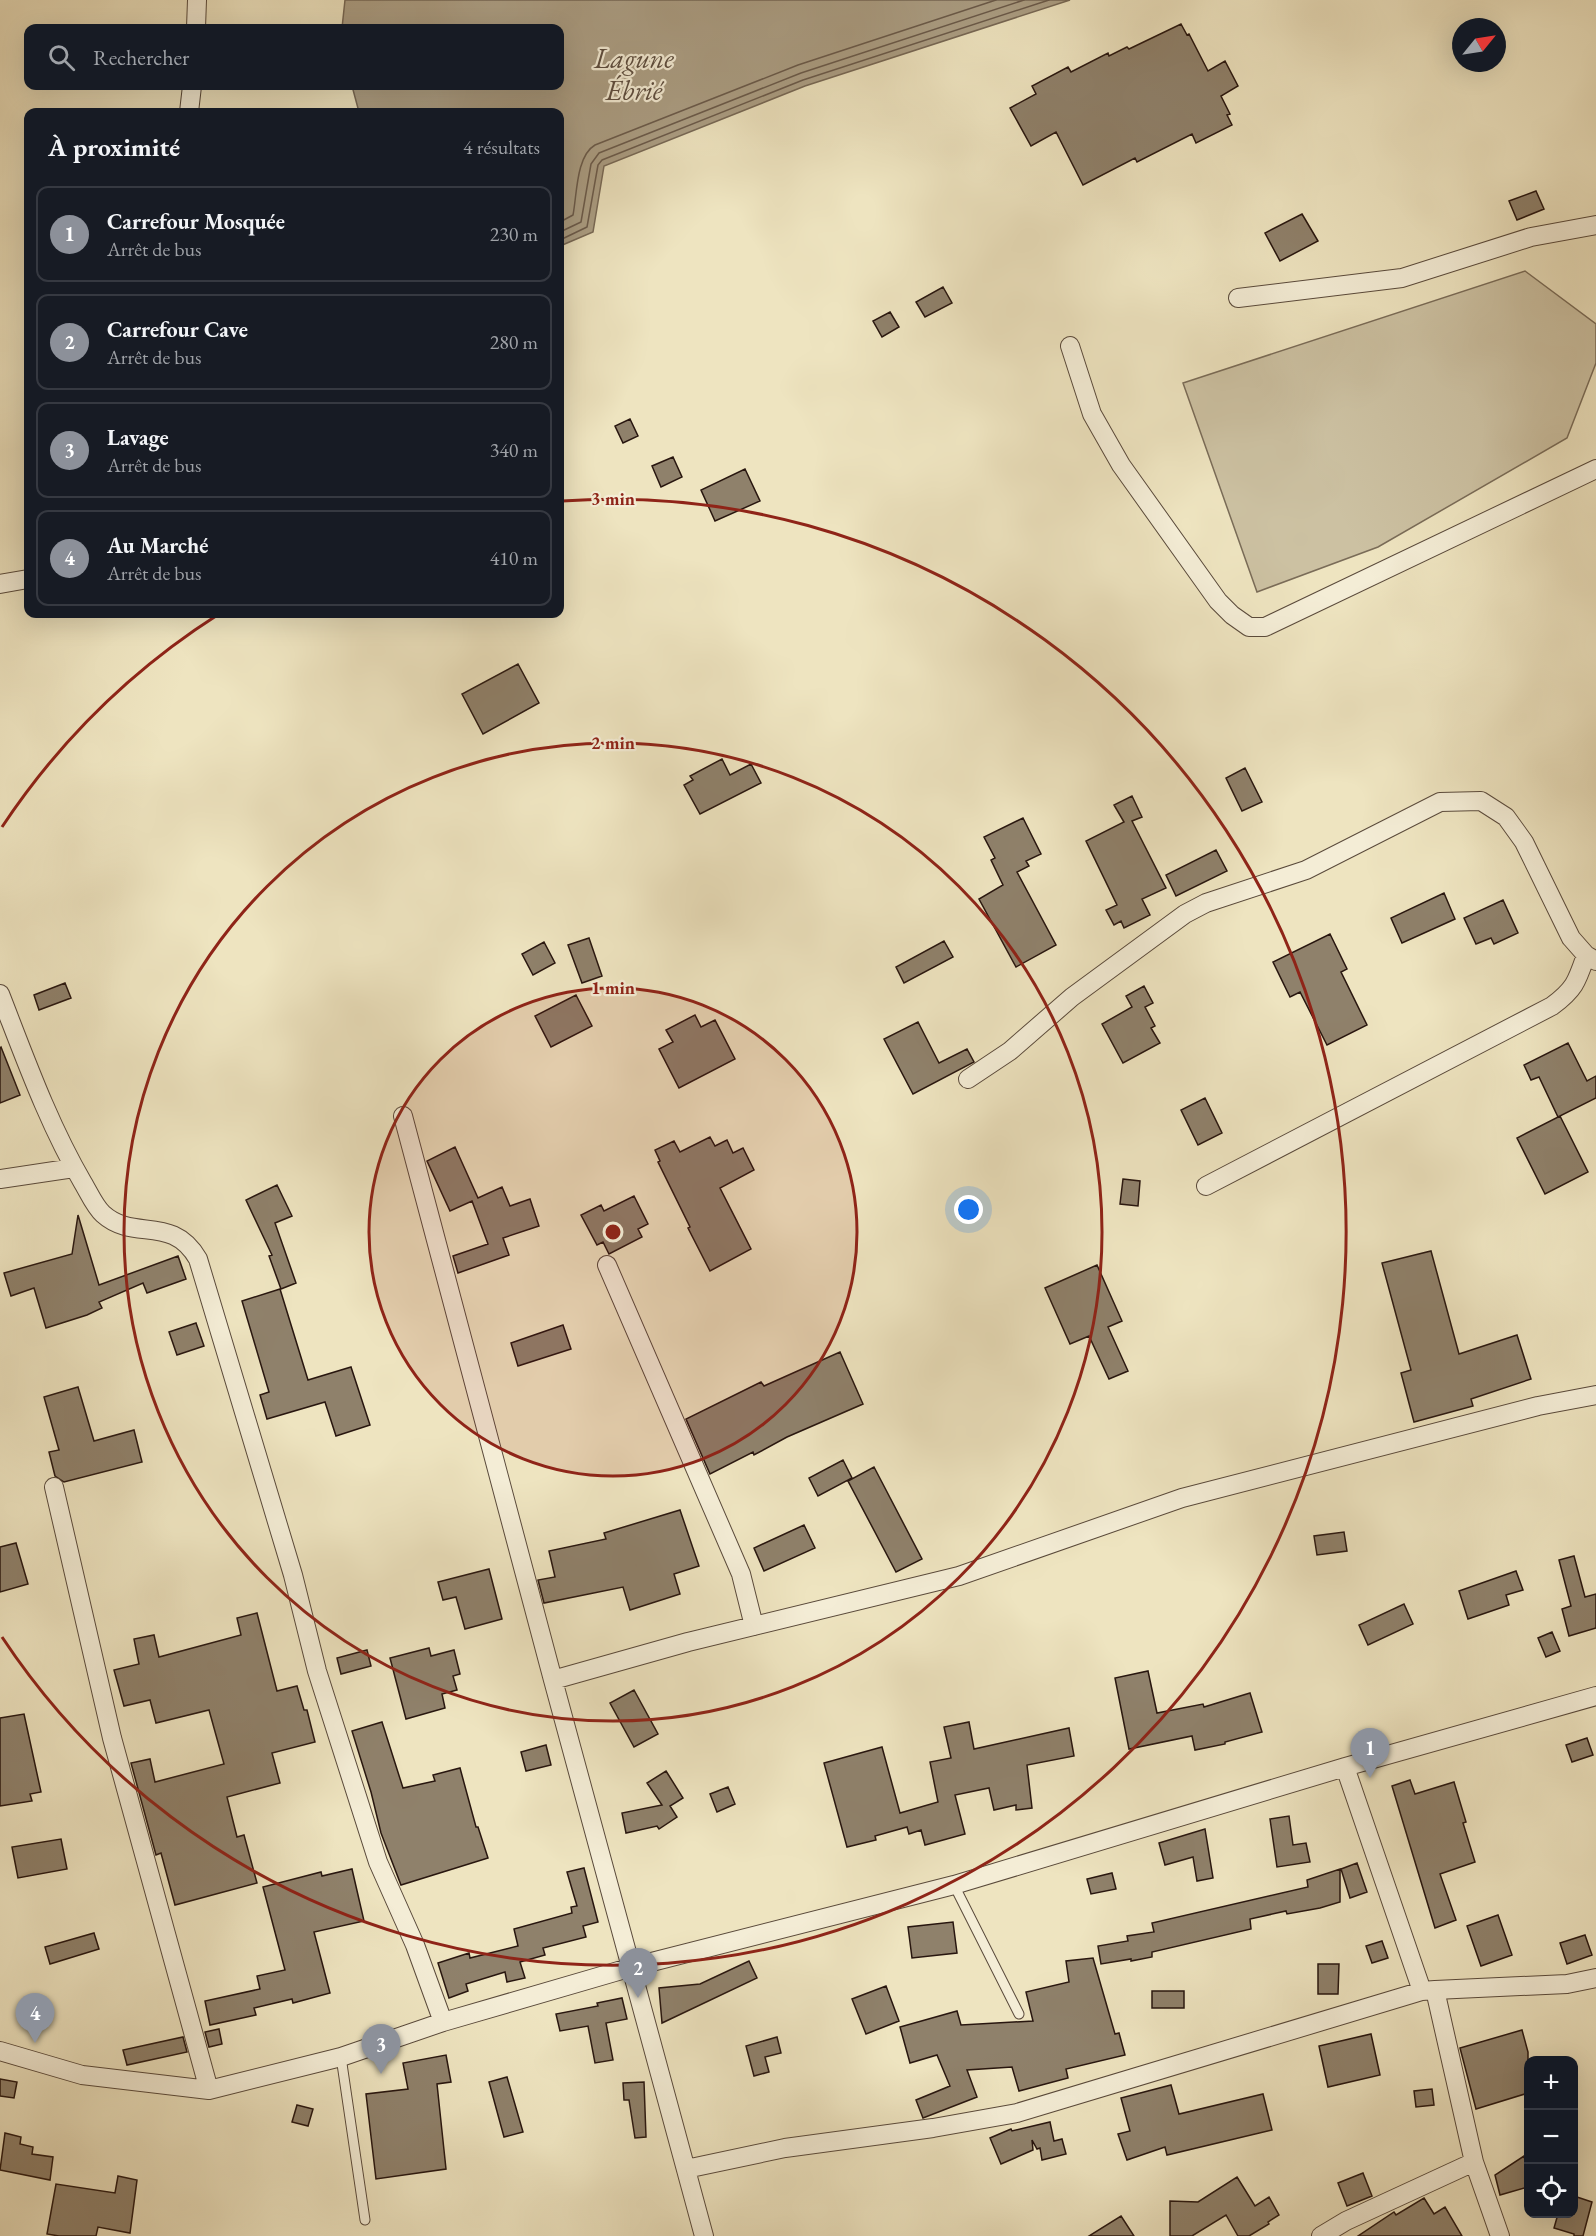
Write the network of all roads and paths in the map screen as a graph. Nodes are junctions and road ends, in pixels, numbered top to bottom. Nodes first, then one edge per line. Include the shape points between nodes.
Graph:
1 (197, 0) edge
2 (196, 24) edge
3 (192, 90) edge
4 (189, 108) edge
5 (1596, 225) edge
6 (1238, 298) dead end
7 (1070, 346) dead end
8 (1596, 469) edge
9 (24, 580) edge
10 (0, 584) edge
11 (1591, 958) edge
12 (0, 994) edge
13 (968, 1079) dead end
14 (403, 1116) dead end
15 (74, 1168) junction
16 (0, 1179) edge
17 (1206, 1186) dead end
18 (607, 1264) dead end
19 (1596, 1395) edge
20 (54, 1487) dead end
21 (754, 1626) junction
22 (553, 1680) junction
23 (1596, 1696) edge
24 (1345, 1767) junction
25 (954, 1885) junction
26 (632, 1967) junction
27 (1596, 1977) edge
28 (1428, 1990) junction
29 (1019, 2014) dead end
30 (443, 2022) junction
31 (0, 2051) edge
32 (341, 2057) junction
33 (209, 2090) junction
34 (1474, 2162) junction
35 (686, 2169) junction
36 (365, 2220) dead end
37 (704, 2236) edge
38 (1321, 2236) edge
39 (1500, 2236) edge

1 - 2 street
3 - 4 street
5 - 6 street via 1531,237 1402,278
7 - 8 street via 1092,414 1120,465 1218,601 1249,627 1265,627
9 - 10 street
11 - 13 street via 1571,938 1524,842 1506,817 1481,801 1440,802 1306,870 1206,903 1185,914 1072,997 1010,1051
11 - 17 street via 1570,993 1552,1006
12 - 15 street via 42,1104
14 - 22 street
15 - 16 street
15 - 30 street via 101,1213 114,1223 168,1232 190,1244 198,1258 293,1575 317,1671 378,1862 415,1945
18 - 21 street via 741,1574
19 - 21 street via 1538,1406 1182,1498 960,1576
20 - 33 street via 112,1738
21 - 22 street
22 - 26 street
23 - 24 street
24 - 25 street
24 - 28 street
25 - 26 street
25 - 29 lane
26 - 30 street
26 - 35 street
27 - 28 street via 1567,1984
28 - 34 street
28 - 35 street via 1017,2113 785,2148
30 - 32 street
31 - 33 street via 82,2075
32 - 33 street
32 - 36 lane
34 - 38 street
34 - 39 street
35 - 37 street

